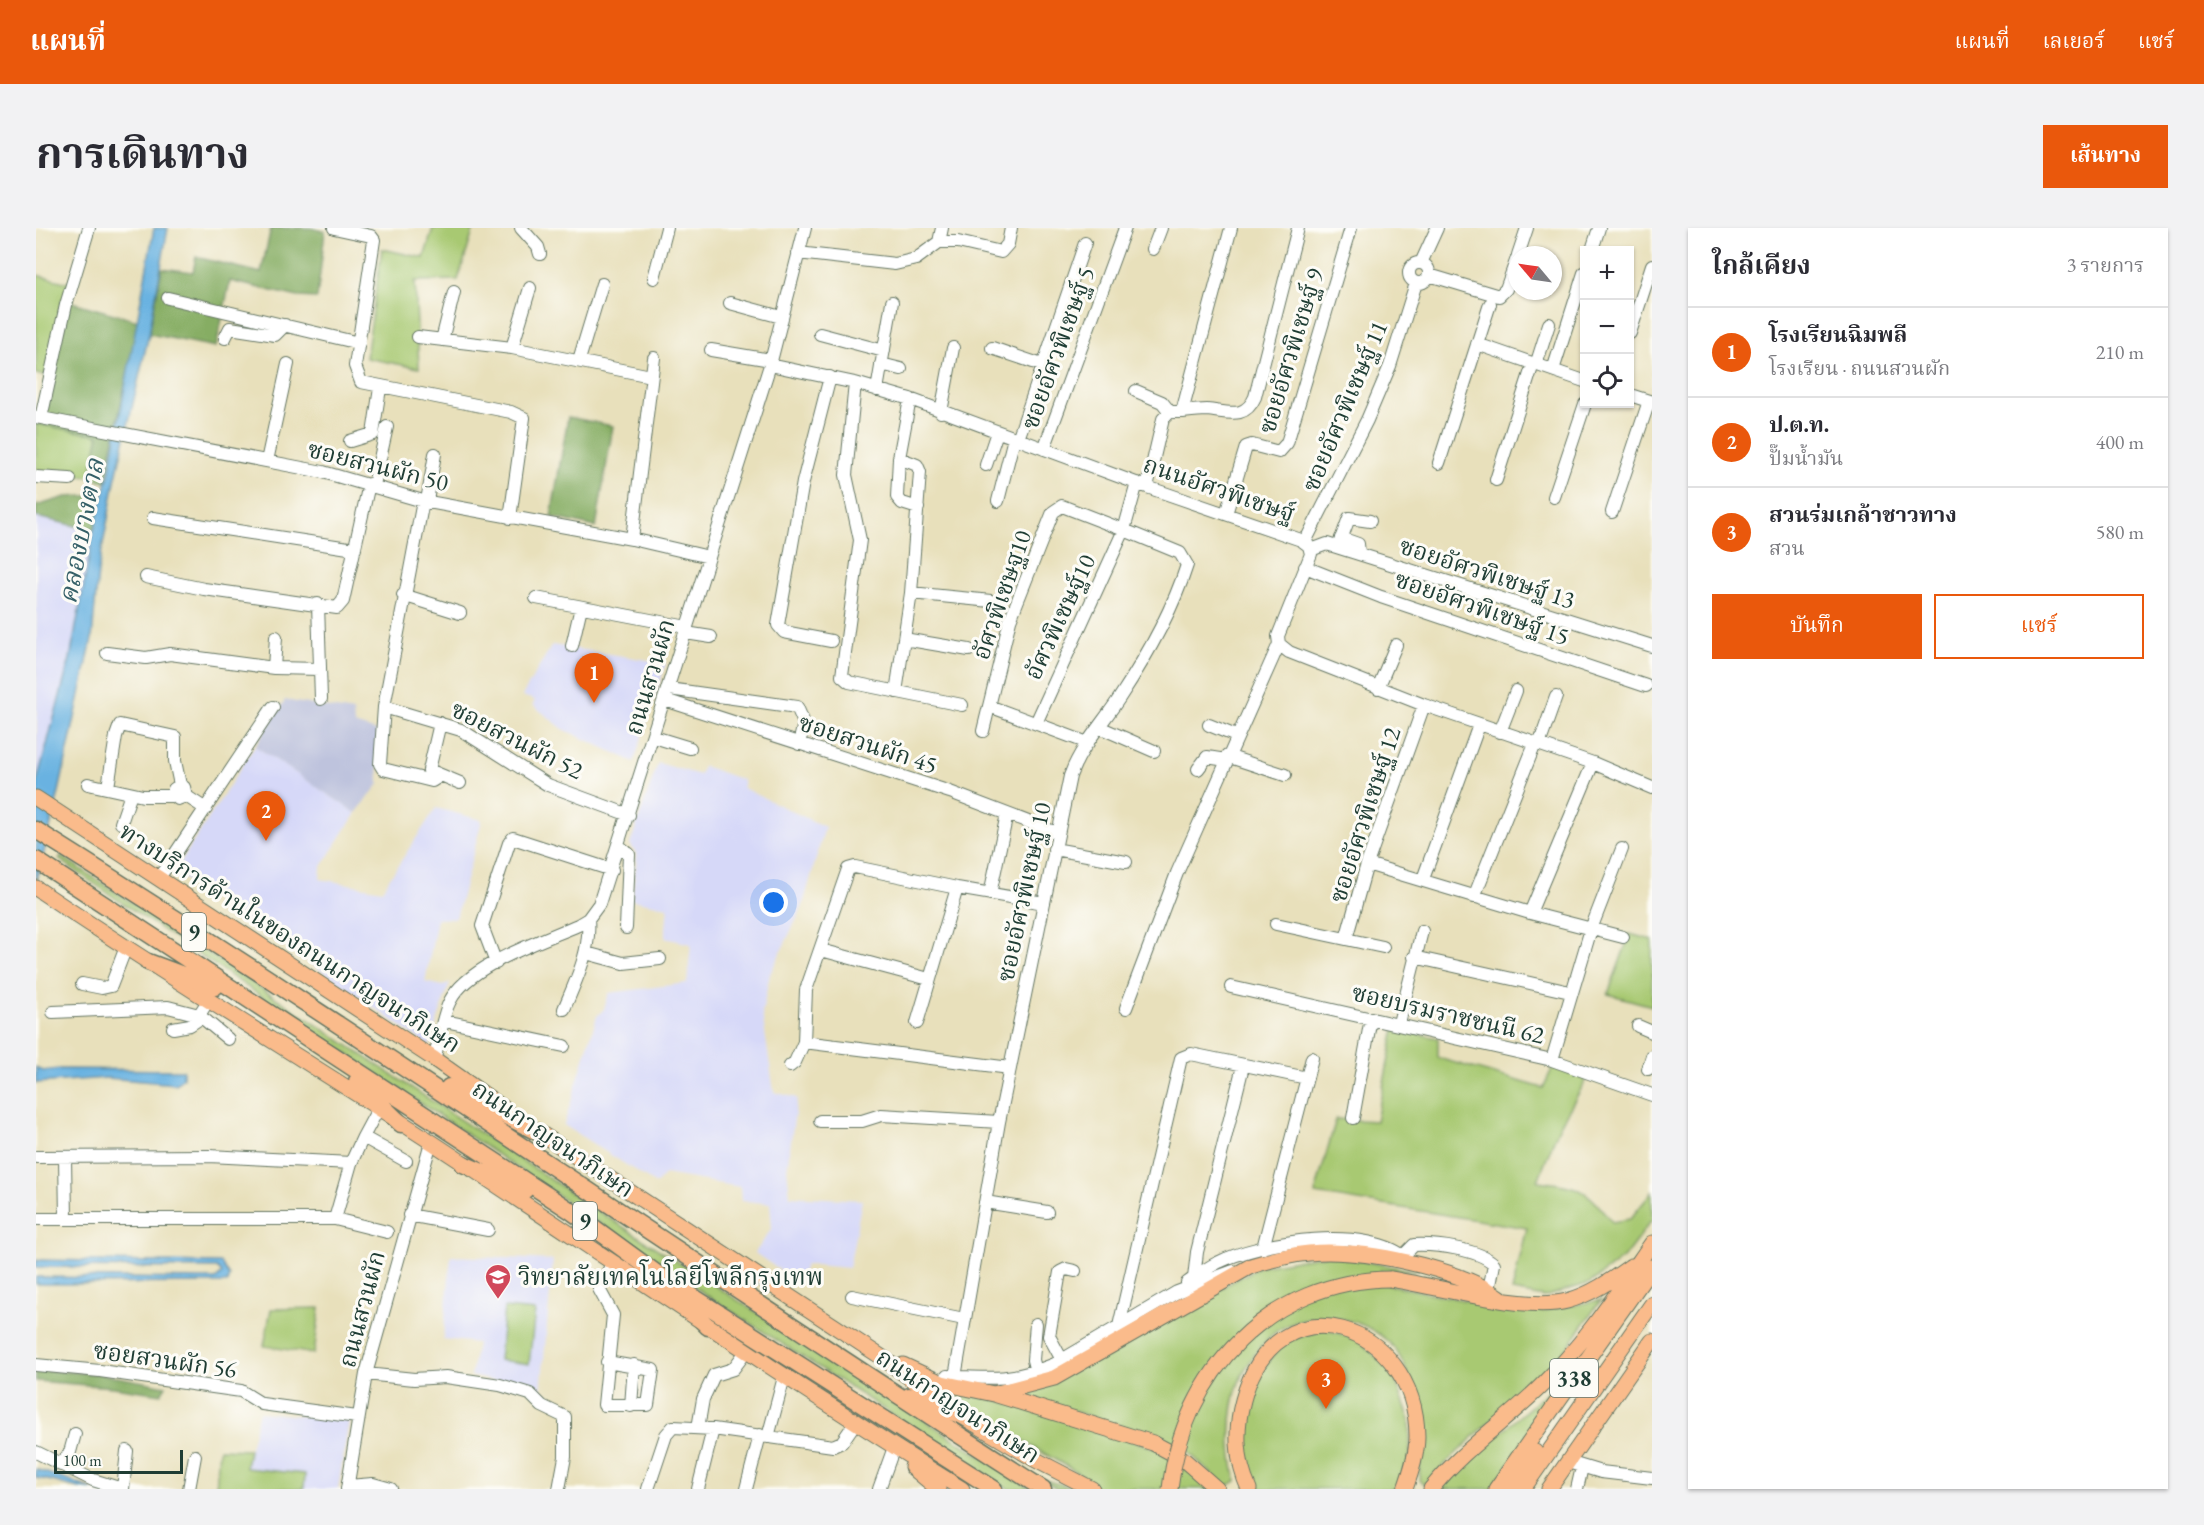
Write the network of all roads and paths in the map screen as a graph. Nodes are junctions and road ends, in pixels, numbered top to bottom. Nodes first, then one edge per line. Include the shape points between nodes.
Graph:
1 (89, 228) edge
2 (334, 228) edge
3 (521, 228) edge
4 (667, 228) edge
5 (805, 228) edge
6 (942, 228) edge
7 (1011, 228) edge
8 (1125, 228) edge
9 (1161, 228) edge
10 (1231, 228) edge
11 (1298, 228) edge
12 (1351, 228) edge
13 (1437, 228) edge
14 (1527, 228) edge
15 (1599, 228) edge
16 (939, 242) junction
17 (1085, 243) dead end
18 (1521, 246) edge
19 (1593, 246) edge
20 (1153, 249) dead end
21 (798, 253) junction
22 (540, 254) dead end
23 (1421, 263) junction
24 (1652, 265) edge
25 (1429, 275) junction
26 (654, 278) dead end
27 (1416, 283) junction
28 (1508, 283) edge
29 (602, 284) dead end
30 (1580, 286) edge
31 (530, 288) dead end
32 (454, 292) dead end
33 (168, 298) dead end
34 (892, 302) dead end
35 (730, 303) dead end
36 (1490, 304) dead end
37 (781, 317) junction
38 (1634, 318) edge
39 (1549, 324) dead end
40 (285, 326) junction
41 (820, 334) dead end
42 (418, 337) dead end
43 (225, 338) dead end
44 (442, 340) junction
45 (359, 343) junction
46 (1477, 344) junction
47 (512, 348) junction
48 (953, 348) dead end
49 (992, 348) dead end
50 (711, 350) dead end
51 (884, 351) junction
52 (654, 358) dead end
53 (579, 360) junction
54 (771, 363) junction
55 (288, 364) dead end
56 (881, 364) junction
57 (1535, 364) junction
58 (1042, 365) junction
59 (901, 369) dead end
60 (1553, 370) junction
61 (651, 376) junction
62 (830, 377) junction
63 (1580, 380) edge
64 (855, 383) junction
65 (380, 388) junction
66 (877, 390) junction
67 (1136, 392) dead end
68 (1634, 396) edge
69 (910, 399) junction
70 (1650, 401) edge
71 (1584, 408) edge
72 (941, 412) junction
73 (1176, 412) junction
74 (39, 417) edge
75 (387, 427) dead end
76 (997, 432) junction
77 (1016, 439) junction
78 (351, 441) dead end
79 (1044, 449) junction
80 (435, 454) dead end
81 (900, 458) junction
82 (267, 461) junction
83 (1438, 463) dead end
84 (986, 465) dead end
85 (36, 477) edge
86 (70, 480) dead end
87 (1496, 480) dead end
88 (371, 484) junction
89 (1142, 485) junction
90 (1554, 497) dead end
91 (425, 501) junction
92 (998, 501) dead end
93 (918, 508) junction
94 (1612, 512) dead end
95 (1226, 514) junction
96 (153, 518) dead end
97 (510, 518) junction
98 (1370, 522) dead end
99 (1124, 530) junction
100 (632, 539) junction
101 (1340, 543) junction
102 (1308, 546) junction
103 (355, 549) junction
104 (709, 557) junction
105 (1305, 567) junction
106 (146, 577) dead end
107 (911, 593) junction
108 (403, 595) junction
109 (536, 598) dead end
110 (991, 601) dead end
111 (318, 604) junction
112 (581, 607) junction
113 (460, 613) dead end
114 (687, 630) junction
115 (276, 637) dead end
116 (711, 637) dead end
117 (904, 639) junction
118 (831, 641) dead end
119 (1279, 644) junction
120 (1396, 645) dead end
121 (573, 646) dead end
122 (1652, 646) edge
123 (969, 650) dead end
124 (108, 653) dead end
125 (274, 668) junction
126 (320, 669) junction
127 (1646, 686) dead end
128 (1378, 688) junction
129 (1516, 691) dead end
130 (896, 692) junction
131 (667, 695) junction
132 (1556, 697) dead end
133 (321, 699) dead end
134 (962, 705) dead end
135 (1424, 705) junction
136 (989, 706) junction
137 (273, 707) dead end
138 (384, 707) junction
139 (440, 723) junction
140 (1036, 723) junction
141 (1209, 725) dead end
142 (1479, 725) junction
143 (1099, 727) junction
144 (983, 731) dead end
145 (1500, 732) junction
146 (1236, 736) junction
147 (654, 737) junction
148 (1088, 742) junction
149 (799, 744) junction
150 (1537, 745) junction
151 (690, 748) dead end
152 (1154, 751) dead end
153 (1226, 758) junction
154 (1593, 763) junction
155 (1198, 769) dead end
156 (1285, 775) dead end
157 (440, 776) junction
158 (460, 783) dead end
159 (88, 784) dead end
160 (108, 787) junction
161 (1652, 788) edge
162 (180, 792) junction
163 (131, 794) junction
164 (36, 798) edge
165 (206, 809) junction
166 (1007, 814) junction
167 (630, 815) junction
168 (121, 823) dead end
169 (36, 830) edge
170 (1057, 833) junction
171 (619, 846) junction
172 (1054, 849) junction
173 (1622, 849) dead end
174 (36, 860) edge
175 (1126, 861) dead end
176 (1367, 864) junction
177 (612, 870) junction
178 (159, 878) junction
179 (1423, 879) junction
180 (36, 888) edge
181 (957, 888) junction
182 (990, 894) junction
183 (1474, 897) junction
184 (1044, 903) junction
185 (1530, 913) junction
186 (588, 919) junction
187 (1275, 924) dead end
188 (626, 928) dead end
189 (1591, 929) junction
190 (1422, 931) dead end
191 (1623, 937) dead end
192 (1346, 939) junction
193 (126, 947) junction
194 (1383, 947) dead end
195 (821, 950) junction
196 (586, 953) junction
197 (1414, 957) junction
198 (660, 959) dead end
199 (148, 962) junction
200 (496, 963) junction
201 (929, 979) junction
202 (82, 984) dead end
203 (1231, 987) dead end
204 (1570, 992) junction
205 (244, 998) junction
206 (208, 1001) junction
207 (1126, 1008) dead end
208 (564, 1009) dead end
209 (53, 1012) dead end
210 (200, 1016) junction
211 (1371, 1018) junction
212 (445, 1021) junction
213 (917, 1023) dead end
214 (1399, 1023) junction
215 (1638, 1026) dead end
216 (172, 1028) dead end
217 (1652, 1032) edge
218 (228, 1039) dead end
219 (804, 1042) junction
220 (564, 1046) dead end
221 (328, 1052) junction
222 (384, 1054) junction
223 (1652, 1056) edge
224 (1312, 1058) dead end
225 (434, 1059) junction
226 (1552, 1060) junction
227 (789, 1066) dead end
228 (1243, 1066) junction
229 (1010, 1068) junction
230 (1648, 1068) dead end
231 (1307, 1078) junction
232 (1652, 1095) edge
233 (378, 1109) junction
234 (1353, 1118) dead end
235 (820, 1121) dead end
236 (999, 1122) junction
237 (401, 1124) junction
238 (537, 1132) junction
239 (363, 1137) junction
240 (431, 1142) junction
241 (36, 1157) edge
242 (65, 1157) junction
243 (406, 1161) dead end
244 (351, 1163) junction
245 (463, 1164) junction
246 (985, 1202) junction
247 (564, 1207) junction
248 (1047, 1212) dead end
249 (409, 1215) junction
250 (36, 1219) edge
251 (66, 1219) junction
252 (335, 1219) junction
253 (488, 1230) dead end
254 (387, 1232) dead end
255 (1652, 1243) edge
256 (1263, 1248) junction
257 (1408, 1260) junction
258 (1648, 1262) edge
259 (612, 1264) junction
260 (1251, 1266) junction
261 (1075, 1271) dead end
262 (656, 1273) junction
263 (1194, 1278) junction
264 (1652, 1284) edge
265 (1177, 1292) junction
266 (1495, 1294) junction
267 (852, 1296) dead end
268 (1652, 1304) edge
269 (1652, 1312) edge
270 (964, 1319) junction
271 (1036, 1324) dead end
272 (1119, 1326) junction
273 (708, 1327) junction
274 (1652, 1341) edge
275 (746, 1352) junction
276 (880, 1356) junction
277 (1062, 1360) junction
278 (607, 1362) junction
279 (36, 1365) edge
280 (634, 1365) junction
281 (1036, 1372) junction
282 (366, 1374) junction
283 (925, 1375) junction
284 (784, 1377) junction
285 (954, 1377) junction
286 (878, 1383) junction
287 (994, 1394) junction
288 (631, 1407) junction
289 (960, 1415) junction
290 (357, 1417) junction
291 (855, 1423) junction
292 (698, 1428) junction
293 (713, 1429) junction
294 (75, 1434) dead end
295 (764, 1436) junction
296 (878, 1437) junction
297 (893, 1450) junction
298 (127, 1451) dead end
299 (36, 1452) edge
300 (195, 1456) dead end
301 (61, 1465) junction
302 (1571, 1466) junction
303 (1652, 1478) edge
304 (90, 1485) edge
305 (347, 1487) edge
306 (122, 1489) edge
307 (189, 1489) edge
308 (391, 1489) edge
309 (560, 1489) edge
310 (648, 1489) edge
311 (698, 1489) edge
312 (746, 1489) edge
313 (879, 1489) edge
314 (938, 1489) edge
315 (962, 1489) edge
316 (994, 1489) edge
317 (1043, 1489) edge
318 (1092, 1489) edge
319 (1170, 1489) edge
320 (1216, 1489) edge
321 (1250, 1489) edge
322 (1406, 1489) edge
323 (1431, 1489) edge
324 (1496, 1489) edge
325 (1509, 1489) edge
326 (1522, 1489) edge
327 (1529, 1489) edge
328 (1549, 1489) edge
329 (1556, 1489) edge
330 (1577, 1489) edge

1 - 74 street
2 - 45 street via 373,237
3 - 22 street
4 - 26 street
5 - 21 street, ถนนสวนผัก
6 - 16 street
7 - 16 street via 1001,252 958,242
8 - 79 street, ซอยอัศวพิเชษฐ์ 5
9 - 20 street
10 - 73 street
11 - 73 street via 1249,408 1238,414
12 - 95 street, ซอยอัศวพิเชษฐ์ 9 via 1287,443 1279,452 1246,447
13 - 23 street
14 - 18 street
15 - 19 street
16 - 21 street via 906,263
17 - 58 street
21 - 37 street, ถนนสวนผัก
23 - 25 street via 1428,267
23 - 27 street via 1413,265 1408,273
24 - 38 street
25 - 27 street via 1425,282
25 - 28 street via 1499,296
27 - 102 street, ซอยอัศวพิเชษฐ์ 11 via 1390,366
29 - 53 street
30 - 60 street
31 - 47 street
32 - 44 street
33 - 40 street
34 - 51 street
35 - 37 street
36 - 46 street
37 - 54 street, ถนนสวนผัก
39 - 57 street
40 - 43 street via 276,334 230,328
40 - 45 street
41 - 51 street
42 - 44 street
44 - 47 street
45 - 65 street via 355,366 358,378
46 - 57 street
46 - 83 street
47 - 53 street
48 - 72 street
49 - 58 street
50 - 54 street, ถนนอัศวพิเชษฐ์
51 - 56 street
52 - 61 street
53 - 61 street
54 - 62 street, ถนนอัศวพิเชษฐ์
54 - 104 street, ถนนสวนผัก
55 - 82 street
56 - 59 street
56 - 66 street
57 - 60 street
57 - 87 street
58 - 77 street
60 - 63 street
61 - 100 street
62 - 64 street, ถนนอัศวพิเชษฐ์
62 - 118 street via 803,482 778,625 784,632
64 - 66 street, ถนนอัศวพิเชษฐ์
64 - 130 street via 846,475 860,540 842,672 849,682
65 - 78 street via 373,434
65 - 97 street via 522,416 525,422
66 - 69 street, ถนนอัศวพิเชษฐ์
67 - 73 street
68 - 70 street
69 - 72 street, ถนนอัศวพิเชษฐ์
69 - 81 street
70 - 94 street
71 - 90 street
72 - 76 street, ถนนอัศวพิเชษฐ์
73 - 89 street via 1163,419
74 - 82 street, ซอยสวนผัก 50
75 - 88 street
76 - 77 street, ถนนอัศวพิเชษฐ์
76 - 84 street
77 - 79 street, ถนนอัศวพิเชษฐ์
77 - 92 street
79 - 89 street, ถนนอัศวพิเชษฐ์
80 - 91 street
81 - 93 street via 919,468
81 - 93 street via 897,497
82 - 88 street, ซอยสวนผัก 50
85 - 86 street
88 - 91 street, ซอยสวนผัก 50
88 - 103 street
89 - 95 street, ถนนอัศวพิเชษฐ์
89 - 99 street
91 - 97 street, ซอยสวนผัก 50
91 - 108 street
93 - 107 street
95 - 102 street, ถนนอัศวพิเชษฐ์
96 - 103 street
97 - 100 street, ซอยสวนผัก 50
98 - 101 street via 1349,518
99 - 136 street, อัศวพิเชษฐ10 via 1062,506 1056,508 1010,620
99 - 140 street, อัศวพิเชษฐ์10
99 - 143 street, ซอยอัศวพิเชษฐ์ 10 via 1180,553 1187,565 1158,634
100 - 104 street, ซอยสวนผัก 50
101 - 102 street, ซอยอัศวพิเชษฐ์ 13
101 - 122 street, ซอยอัศวพิเชษฐ์ 13 via 1359,553
102 - 105 street, ถนนอัศวพิเชษฐ์
103 - 111 street via 341,605 337,608
104 - 114 street, ถนนสวนผัก
105 - 119 street, ถนนอัศวพิเชษฐ์ via 1278,636
105 - 127 street, ซอยอัศวพิเชษฐ์ 15 via 1381,597
106 - 111 street
107 - 110 street
107 - 117 street
108 - 113 street
108 - 138 street
109 - 112 street
111 - 126 street
112 - 114 street
112 - 121 street
114 - 116 street
114 - 131 street, ถนนสวนผัก
115 - 125 street
117 - 123 street
117 - 130 street
119 - 128 street via 1289,652
119 - 146 street, ถนนอัศวพิเชษฐ์
120 - 128 street
124 - 125 street via 146,658 170,654
125 - 126 street
126 - 133 street
128 - 135 street
129 - 145 street
130 - 134 street
131 - 147 street, ถนนสวนผัก
131 - 149 street, ซอยสวนผัก 45
131 - 149 street via 796,707 804,723
132 - 150 street
135 - 142 street
135 - 176 street, ซอยอัศวพิเชษฐ์ 12
136 - 140 street
136 - 144 street, อัศวพิเชษฐ10
137 - 165 street
138 - 139 street, ซอยสวนผัก 52
138 - 157 street via 382,768 432,781
139 - 157 street via 428,764 430,771
139 - 167 street, ซอยสวนผัก 52 via 468,733 548,785
140 - 148 street
141 - 146 street
142 - 145 street
142 - 179 street
143 - 148 street, ซอยอัศวพิเชษฐ์ 10
143 - 152 street
145 - 150 street
146 - 153 street, ถนนอัศวพิเชษฐ์
147 - 151 street
147 - 167 street, ถนนสวนผัก
148 - 170 street, ซอยอัศวพิเชษฐ์ 10 via 1070,776
149 - 166 street, ซอยสวนผัก 45
150 - 154 street
150 - 183 street
153 - 155 street via 1207,757
153 - 156 street
153 - 207 street, ถนนอัศวพิเชษฐ์ via 1151,935
154 - 161 street
154 - 185 street
157 - 158 street
159 - 160 street
160 - 162 street via 120,725 176,736
160 - 163 street
162 - 163 street via 163,798
162 - 165 street
163 - 168 street
164 - 178 main road, ทางบริการด้านในของถนนกาญจนาภิเษก
165 - 178 street
166 - 170 street, ซอยสวนผัก 45
166 - 182 street
167 - 171 street, ถนนสวนผัก
169 - 222 highway, ถนนกาญจนาภิเษก / 9
170 - 172 street, ซอยอัศวพิเชษฐ์ 10
171 - 177 street, ถนนสวนผัก
171 - 188 street via 629,854
172 - 175 street
172 - 184 street, ซอยอัศวพิเชษฐ์ 10
173 - 189 street
174 - 205 highway, ถนนกาญจนาภิเษก / 9
176 - 179 street
176 - 192 street, ซอยอัศวพิเชษฐ์ 12
177 - 186 street, ถนนสวนผัก via 599,904
177 - 200 street via 513,838 482,926
178 - 225 main road, ทางบริการด้านในของถนนกาญจนาภิเษก
179 - 183 street
180 - 193 main road
181 - 182 street
181 - 195 street via 855,867 848,869
181 - 201 street
182 - 184 street
183 - 185 street
184 - 229 street, ซอยอัศวพิเชษฐ์ 10
185 - 189 street
186 - 196 street
186 - 200 street
187 - 192 street
189 - 191 street
189 - 204 street
190 - 197 street
192 - 194 street
193 - 199 main road
193 - 202 street via 111,986
195 - 201 street
195 - 219 street via 806,990
196 - 198 street via 623,963
196 - 208 street
197 - 204 street
197 - 214 street
199 - 205 highway
199 - 206 main road
200 - 212 street via 455,993
201 - 213 street
203 - 211 street, ซอยบรมราชชนนี 62
204 - 226 street
205 - 221 highway, ถนนกาญจนาภิเษก / 9
206 - 210 street
206 - 233 main road
209 - 210 street via 168,1007
210 - 216 street via 190,1025
210 - 218 street
211 - 214 street, ซอยบรมราชชนนี 62
211 - 234 street
212 - 220 street
212 - 225 street
214 - 226 street, ซอยบรมราชชนนี 62
215 - 217 street
219 - 227 street
219 - 229 street
221 - 237 highway
221 - 247 highway, ถนนกาญจนาภิเษก / 9
222 - 238 highway
222 - 286 highway, ถนนกาญจนาภิเษก / 9
223 - 230 street
224 - 231 street
225 - 238 main road, ทางบริการด้านในของถนนกาญจนาภิเษก
226 - 232 street, ซอยบรมราชชนนี 62
228 - 231 street
228 - 263 street
228 - 272 street via 1191,1054 1181,1058
229 - 236 street, ซอยอัศวพิเชษฐ์ 10
231 - 256 street
233 - 237 main road
233 - 239 street
235 - 236 street via 862,1121 881,1115
236 - 246 street, ซอยอัศวพิเชษฐ์ 10
237 - 240 main road
238 - 276 main road, ทางบริการด้านในของถนนกาญจนาภิเษก
239 - 243 street
239 - 244 street
240 - 245 main road
240 - 249 street, ถนนสวนผัก
241 - 242 street
242 - 244 street via 209,1156
242 - 251 street
244 - 252 street
245 - 247 highway
245 - 259 main road
246 - 248 street
246 - 270 street, ซอยอัศวพิเชษฐ์ 10
247 - 262 highway, ถนนกาญจนาภิเษก / 9
249 - 253 street
249 - 282 street, ถนนสวนผัก
250 - 251 street
251 - 252 street
252 - 254 street
255 - 258 main road, 338
256 - 257 street via 1334,1240 1367,1244
256 - 263 street via 1219,1262
257 - 260 main road via 1336,1252 1293,1255
257 - 266 main road
257 - 266 street via 1414,1245 1437,1245 1486,1258 1494,1264
258 - 266 main road via 1591,1293 1565,1301 1532,1303
258 - 323 main road, 338 via 1544,1383
258 - 324 main road, 338
259 - 273 main road
259 - 278 street via 599,1288 613,1315
260 - 265 street
260 - 287 main road via 1054,1378
261 - 277 street via 1060,1272 1050,1324 1049,1336
262 - 273 highway
262 - 316 highway, ถนนกาญจนาภิเษก / 9
263 - 265 street
264 - 325 main road, 338
265 - 272 street
266 - 319 main road, bridge via 1390,1279 1351,1281 1318,1290 1277,1311 1239,1341 1208,1381 1174,1459
267 - 270 street
268 - 326 main road, 338
269 - 327 main road, 338
270 - 285 street, ซอยอัศวพิเชษฐ์ 10
271 - 281 street
272 - 277 street
273 - 275 main road
274 - 302 main road, 338
275 - 284 main road
275 - 292 street via 733,1369 714,1375 703,1399
276 - 283 main road
276 - 289 main road, ทางบริการด้านในของถนนกาญจนาภิเษก
277 - 281 street
278 - 280 street
278 - 288 street via 604,1405
279 - 290 street, ซอยสวนผัก 56 via 241,1391 262,1404
280 - 288 street
280 - 288 street via 651,1368 655,1373 650,1402
281 - 285 street via 991,1380
282 - 290 street, ถนนสวนผัก
282 - 309 street via 414,1379 446,1377 530,1394 542,1406 565,1417
283 - 285 street
283 - 287 main road
284 - 291 main road
284 - 295 street
286 - 289 highway
286 - 317 highway, ถนนกาญจนาภิเษก / 9
287 - 320 main road via 1153,1443 1183,1459
289 - 318 main road, ทางบริการด้านในของถนนกาญจนาภิเษก
290 - 305 street, ถนนสวนผัก
291 - 295 street via 842,1442 832,1446
291 - 296 main road
292 - 293 street
292 - 310 street via 677,1426 668,1431
293 - 295 street
293 - 311 street
294 - 301 street
295 - 312 street
296 - 297 main road
296 - 315 main road
297 - 313 street
297 - 314 main road
298 - 306 street
299 - 301 street
300 - 307 street
301 - 304 street
302 - 303 street
302 - 328 main road, 338
302 - 329 main road
302 - 330 street
304 - 306 street
305 - 308 street via 373,1485
321 - 322 main road via 1238,1444 1239,1414 1251,1377 1273,1346 1292,1332 1306,1327 1336,1326 1351,1330 1391,1360 1407,1389 1417,1436

